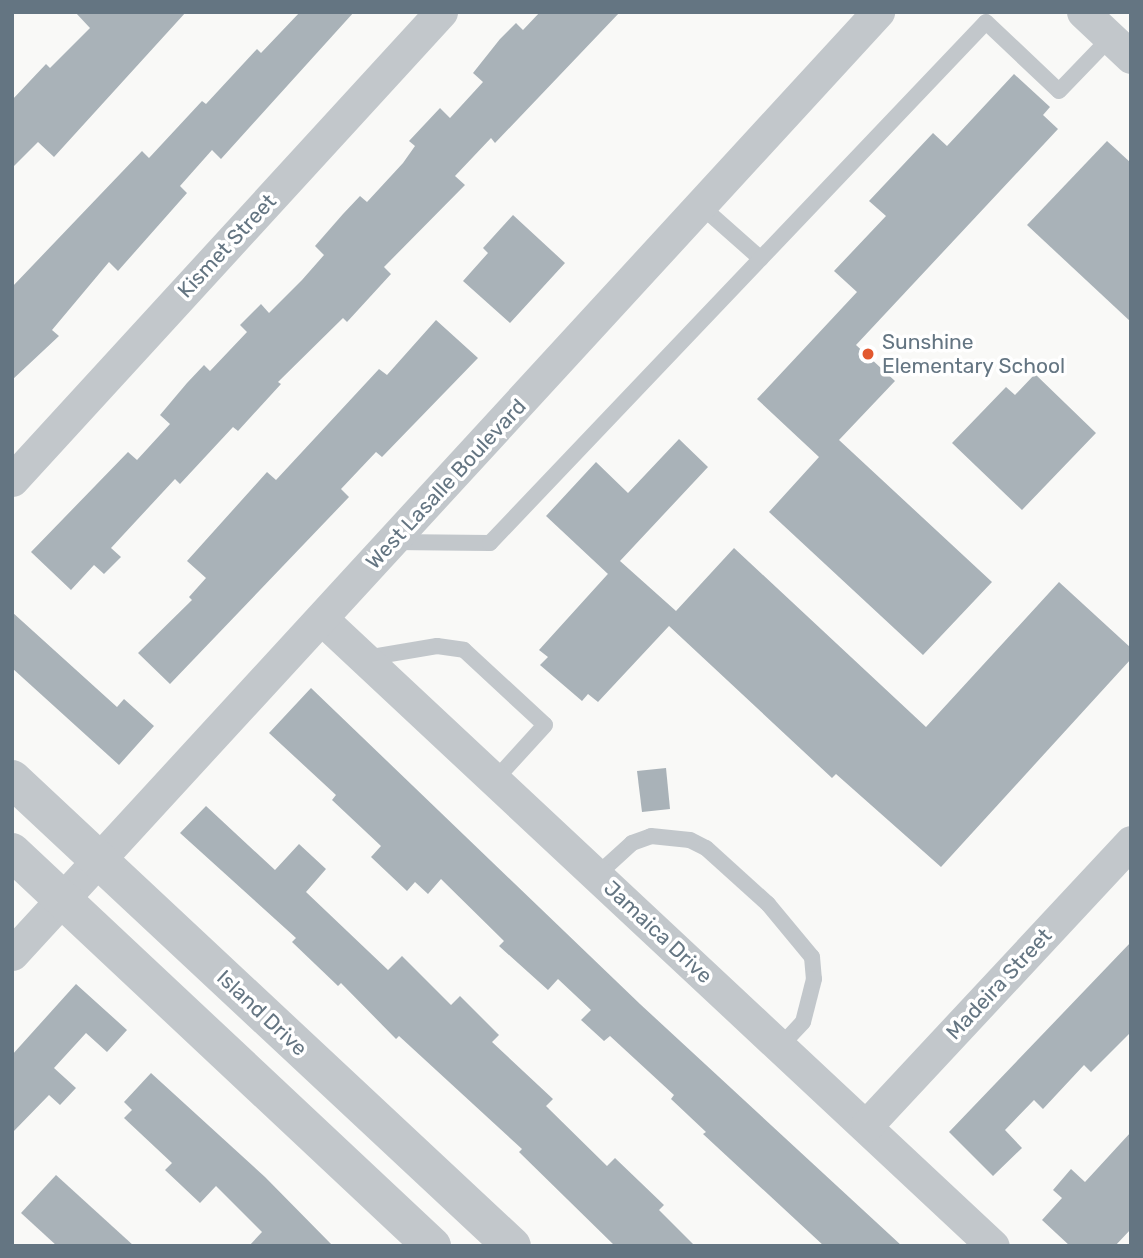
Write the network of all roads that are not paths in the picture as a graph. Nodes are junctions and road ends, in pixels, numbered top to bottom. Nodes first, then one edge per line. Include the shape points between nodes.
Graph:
1 (441, 12) edge
2 (878, 12) edge
3 (1083, 12) edge
4 (1120, 48) edge
5 (701, 205) junction
6 (761, 259) junction
7 (12, 480) edge
8 (392, 542) junction
9 (322, 619) junction
10 (363, 658) junction
11 (12, 779) edge
12 (495, 780) junction
13 (1131, 842) edge
14 (12, 852) edge
15 (98, 862) junction
16 (597, 875) junction
17 (63, 899) junction
18 (12, 954) edge
19 (781, 1046) junction
20 (867, 1125) junction
21 (432, 1246) edge
22 (512, 1246) edge
23 (993, 1246) edge

1 - 7 street, Kismet Street
2 - 5 street, West Lasalle Boulevard
3 - 4 street
4 - 6 lane via 1059,91 986,22
5 - 6 lane
5 - 8 street, West Lasalle Boulevard
6 - 8 lane via 490,543
8 - 9 street, West Lasalle Boulevard
9 - 10 street, Jamaica Drive
9 - 15 street, West Lasalle Boulevard
10 - 12 street, Jamaica Drive
10 - 12 lane via 437,646 464,650 545,725
11 - 15 street, Island Drive
12 - 16 street, Jamaica Drive
13 - 20 street, Madeira Street
14 - 17 street
15 - 17 street, West Lasalle Boulevard
15 - 22 street, Island Drive
16 - 19 street, Jamaica Drive
16 - 19 lane via 632,843 651,836 690,840 706,848 768,904 812,957 814,979 803,1022
17 - 18 street, West Lasalle Boulevard
17 - 21 street
19 - 20 street, Jamaica Drive
20 - 23 street, Jamaica Drive

